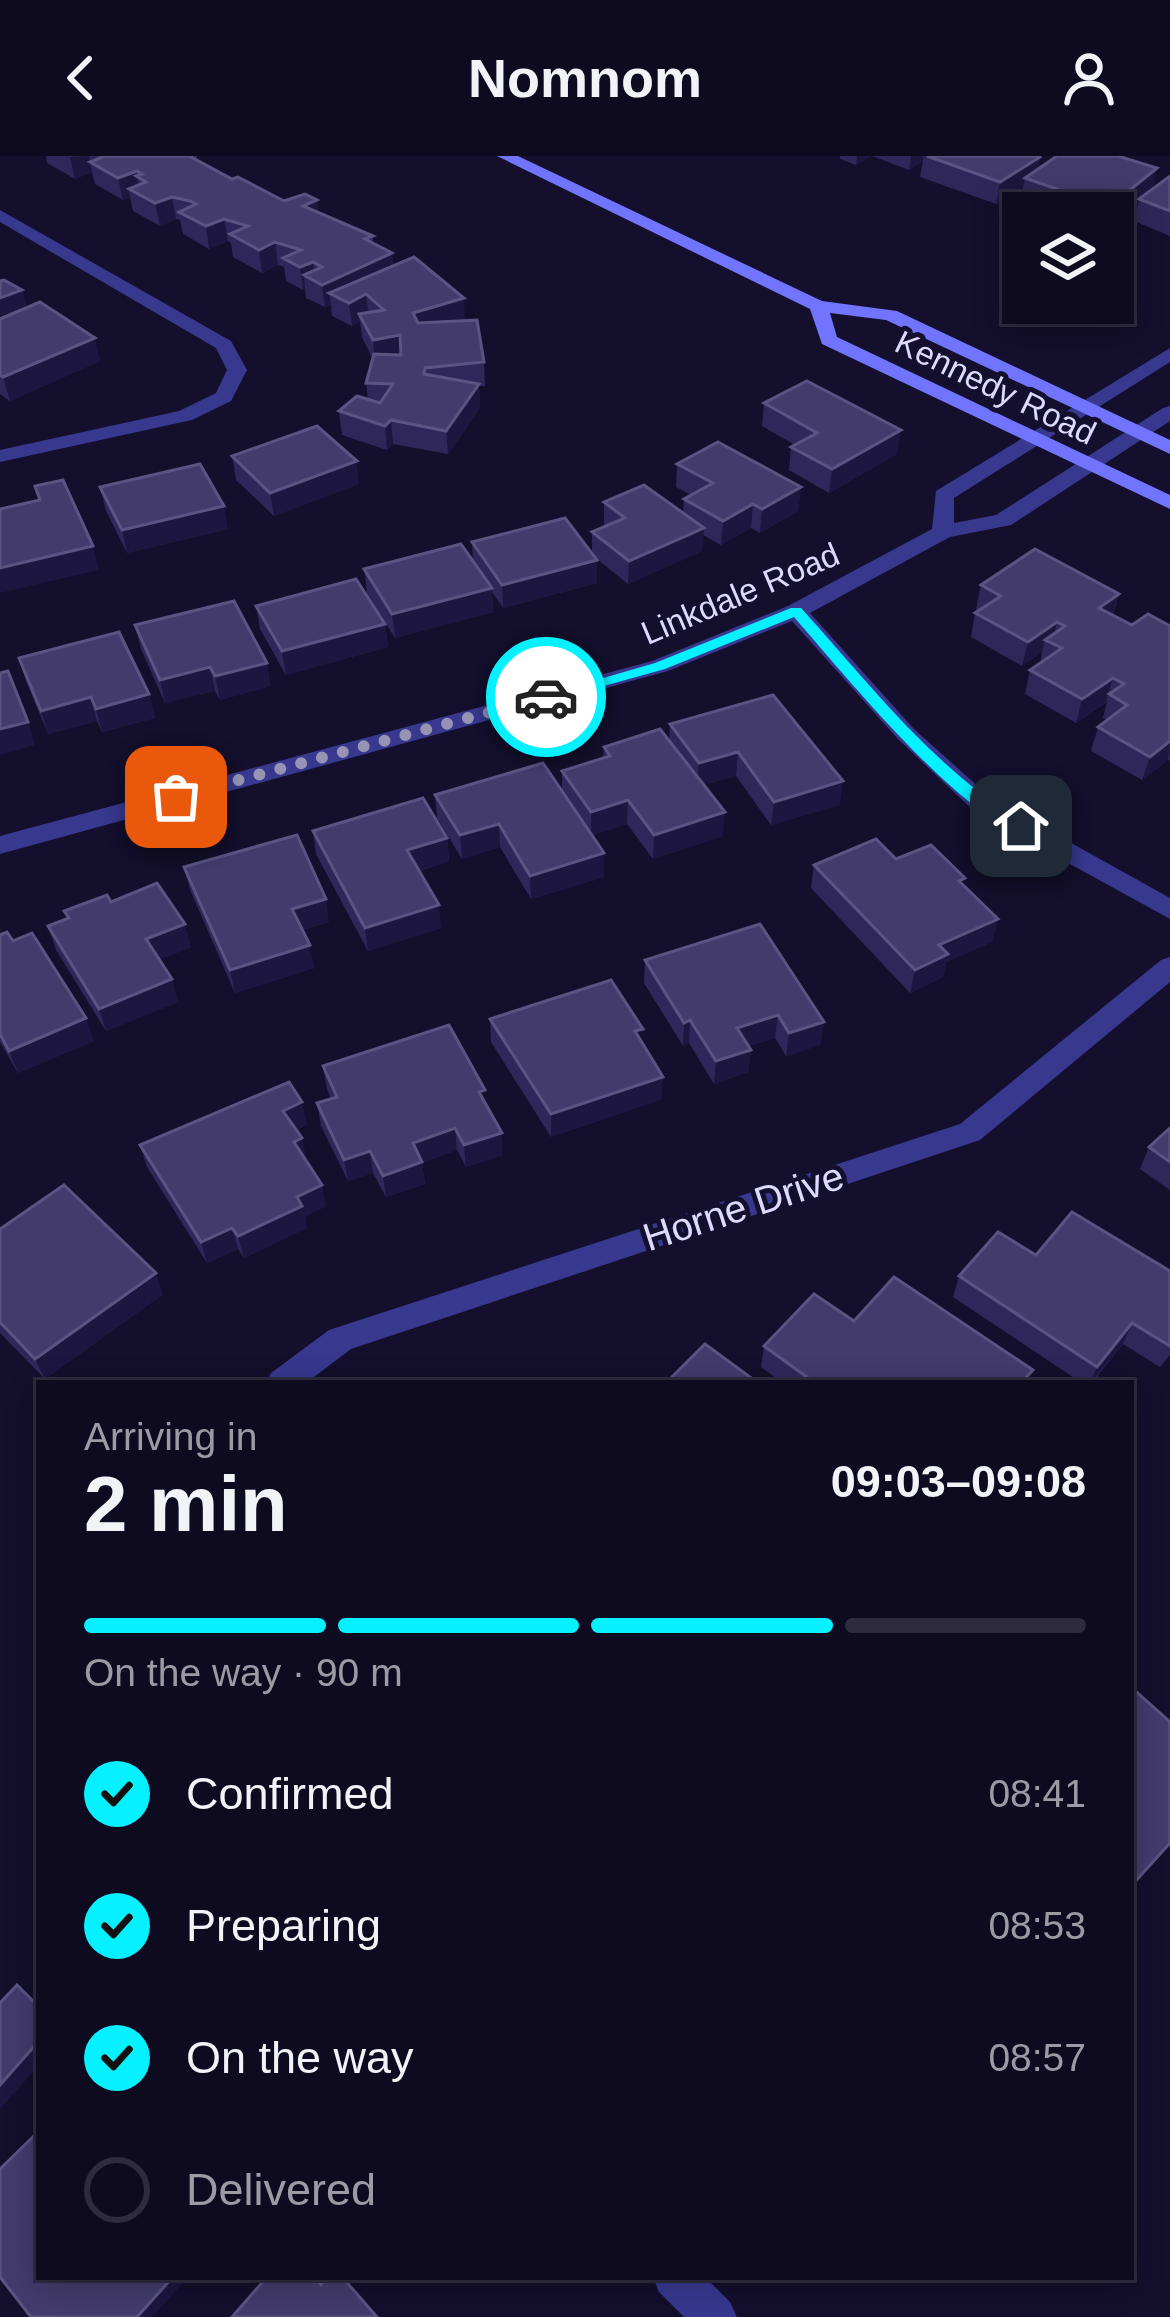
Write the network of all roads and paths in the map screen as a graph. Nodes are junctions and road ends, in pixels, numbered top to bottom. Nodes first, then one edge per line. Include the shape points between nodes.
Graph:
1 (505, 156) edge
2 (0, 215) edge
3 (818, 306) junction
4 (1170, 354) edge
5 (1083, 407) junction
6 (1170, 412) edge
7 (1138, 433) junction
8 (1033, 437) junction
9 (1170, 448) edge
10 (0, 457) edge
11 (1090, 465) junction
12 (1170, 503) edge
13 (943, 532) junction
14 (796, 611) junction
15 (0, 845) edge
16 (1170, 910) edge
17 (1170, 967) edge
18 (286, 1380) edge
19 (677, 2280) edge
20 (715, 2317) edge

1 - 3 main road, Kennedy Road
2 - 10 street via 224,345 237,370 224,398 185,416
3 - 5 main road, Kennedy Road via 890,315
3 - 8 main road, Kennedy Road via 829,340
4 - 5 street
5 - 7 main road, Kennedy Road
5 - 8 street
6 - 7 street, Linkdale Road
7 - 9 main road, Kennedy Road
7 - 11 street, Linkdale Road
8 - 11 main road, Kennedy Road
8 - 13 street via 943,495
11 - 12 main road, Kennedy Road
11 - 13 street, Linkdale Road via 1003,520
13 - 14 street, Linkdale Road
14 - 15 street, Linkdale Road via 660,666
14 - 16 street via 905,734 983,806
17 - 18 street, Horne Drive via 970,1132 340,1339
19 - 20 street

